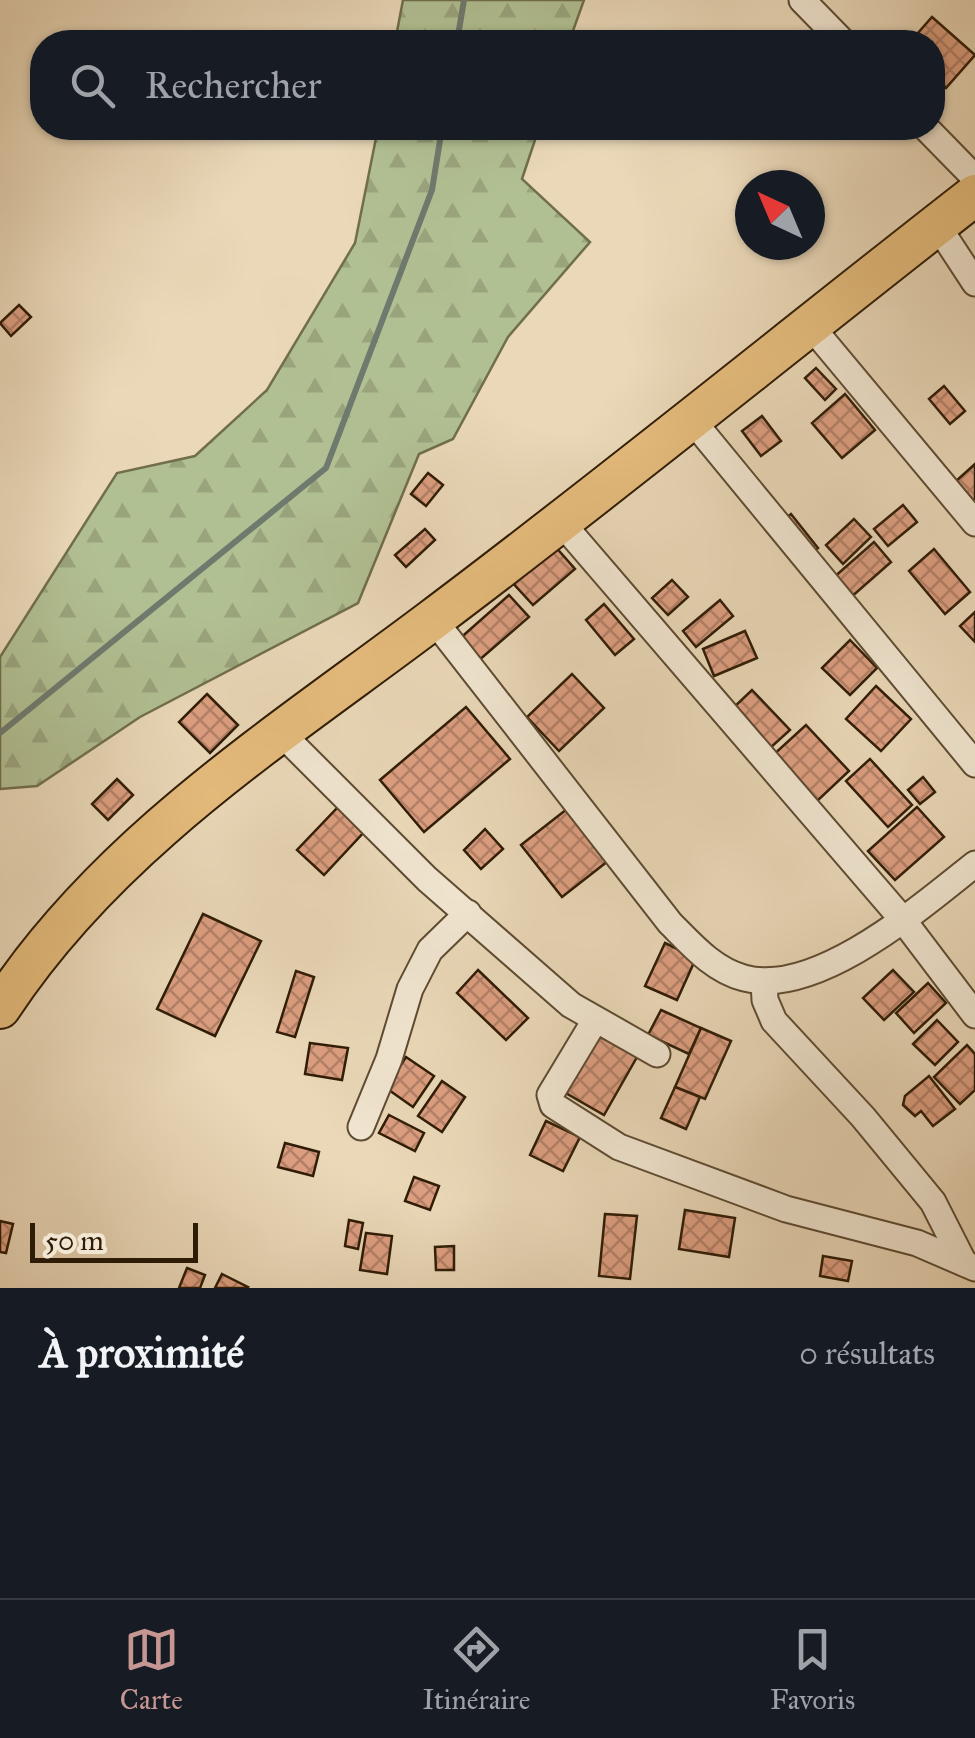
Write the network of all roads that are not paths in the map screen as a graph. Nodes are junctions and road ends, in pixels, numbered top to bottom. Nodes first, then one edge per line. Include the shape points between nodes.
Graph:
1 (802, 0) edge
2 (831, 30) edge
3 (938, 140) edge
4 (975, 178) edge
5 (975, 195) edge
6 (937, 225) junction
7 (975, 283) edge
8 (808, 324) junction
9 (692, 420) junction
10 (560, 521) junction
11 (975, 523) edge
12 (433, 619) junction
13 (280, 732) junction
14 (975, 764) edge
15 (975, 864) edge
16 (468, 913) junction
17 (903, 920) junction
18 (764, 982) junction
19 (0, 1008) edge
20 (975, 1015) edge
21 (594, 1022) junction
22 (657, 1054) dead end
23 (361, 1127) dead end
24 (970, 1266) edge

1 - 2 street
3 - 4 street
5 - 6 highway
6 - 7 street
6 - 8 highway
8 - 9 highway
8 - 11 street
9 - 10 highway
9 - 14 street
10 - 12 highway
10 - 17 street
12 - 13 highway
12 - 18 street via 670,923 704,958
13 - 16 street
13 - 19 highway via 124,862
15 - 17 street
16 - 21 street
16 - 23 street via 430,950 410,989
17 - 18 street via 843,957
17 - 20 street
18 - 24 street via 774,1021 933,1202
21 - 22 street
21 - 24 street via 550,1095 553,1105 619,1147

